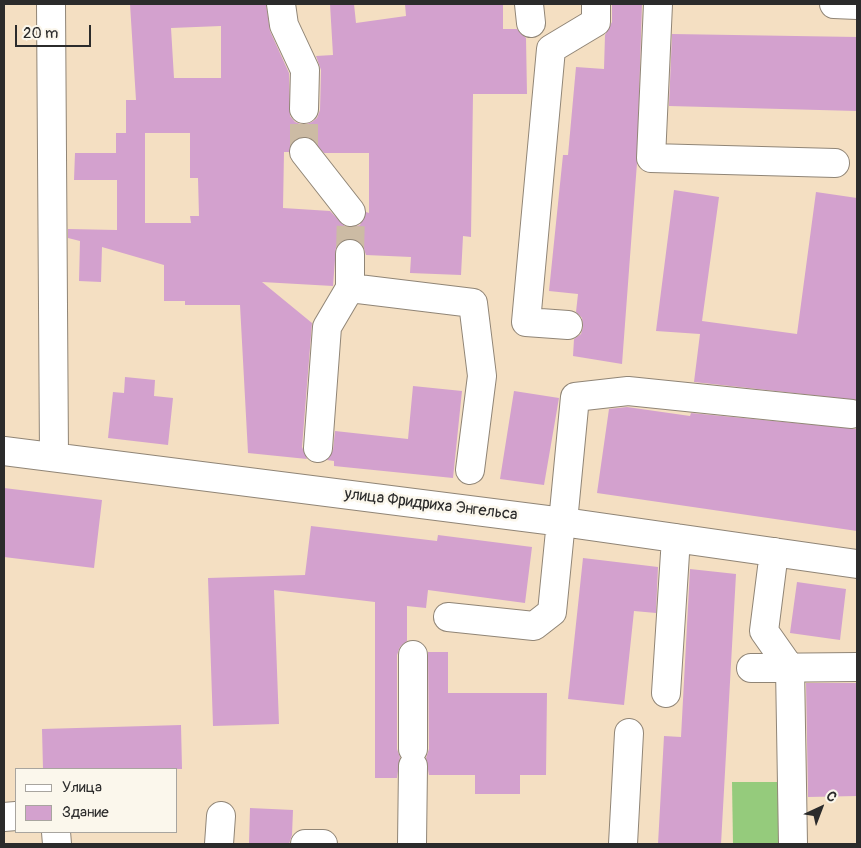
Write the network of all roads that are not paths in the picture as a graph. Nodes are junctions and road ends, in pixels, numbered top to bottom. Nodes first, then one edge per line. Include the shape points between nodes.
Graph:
1 (51, 4) edge
2 (281, 4) edge
3 (596, 4) edge
4 (658, 4) edge
5 (834, 4) edge
6 (857, 4) edge
7 (304, 108) tunnel mouth
8 (304, 152) tunnel mouth
9 (834, 164) dead end
10 (351, 212) tunnel mouth
11 (350, 254) tunnel mouth
12 (350, 288) junction
13 (568, 325) dead end
14 (852, 414) dead end
15 (318, 448) dead end
16 (4, 451) edge
17 (54, 456) junction
18 (470, 470) dead end
19 (562, 522) junction
20 (676, 538) junction
21 (774, 552) junction
22 (857, 564) edge
23 (448, 617) dead end
24 (413, 655) dead end
25 (857, 667) edge
26 (751, 668) dead end
27 (790, 668) junction
28 (666, 693) dead end
29 (629, 733) dead end
30 (220, 816) dead end
31 (219, 844) edge
32 (305, 844) edge
33 (322, 844) edge
34 (412, 844) edge
35 (623, 844) edge
36 (793, 844) edge

1 - 17 street
2 - 7 street via 284,25 304,70
3 - 13 street via 596,22 551,49 526,322
4 - 9 street via 652,158
5 - 6 street
8 - 10 street
11 - 12 street
12 - 15 street via 327,327
12 - 18 street via 473,303 482,376
14 - 19 street via 628,392 575,397
16 - 17 street, улица Фридриха Энгельса
17 - 19 street, улица Фридриха Энгельса
19 - 20 street, улица Фридриха Энгельса
19 - 23 street via 552,612 534,626
20 - 21 street, улица Фридриха Энгельса
20 - 28 street
21 - 22 street, улица Фридриха Энгельса
21 - 27 street via 764,632
24 - 34 street
25 - 27 street
26 - 27 street
27 - 36 street
29 - 35 street
30 - 31 street
32 - 33 street

